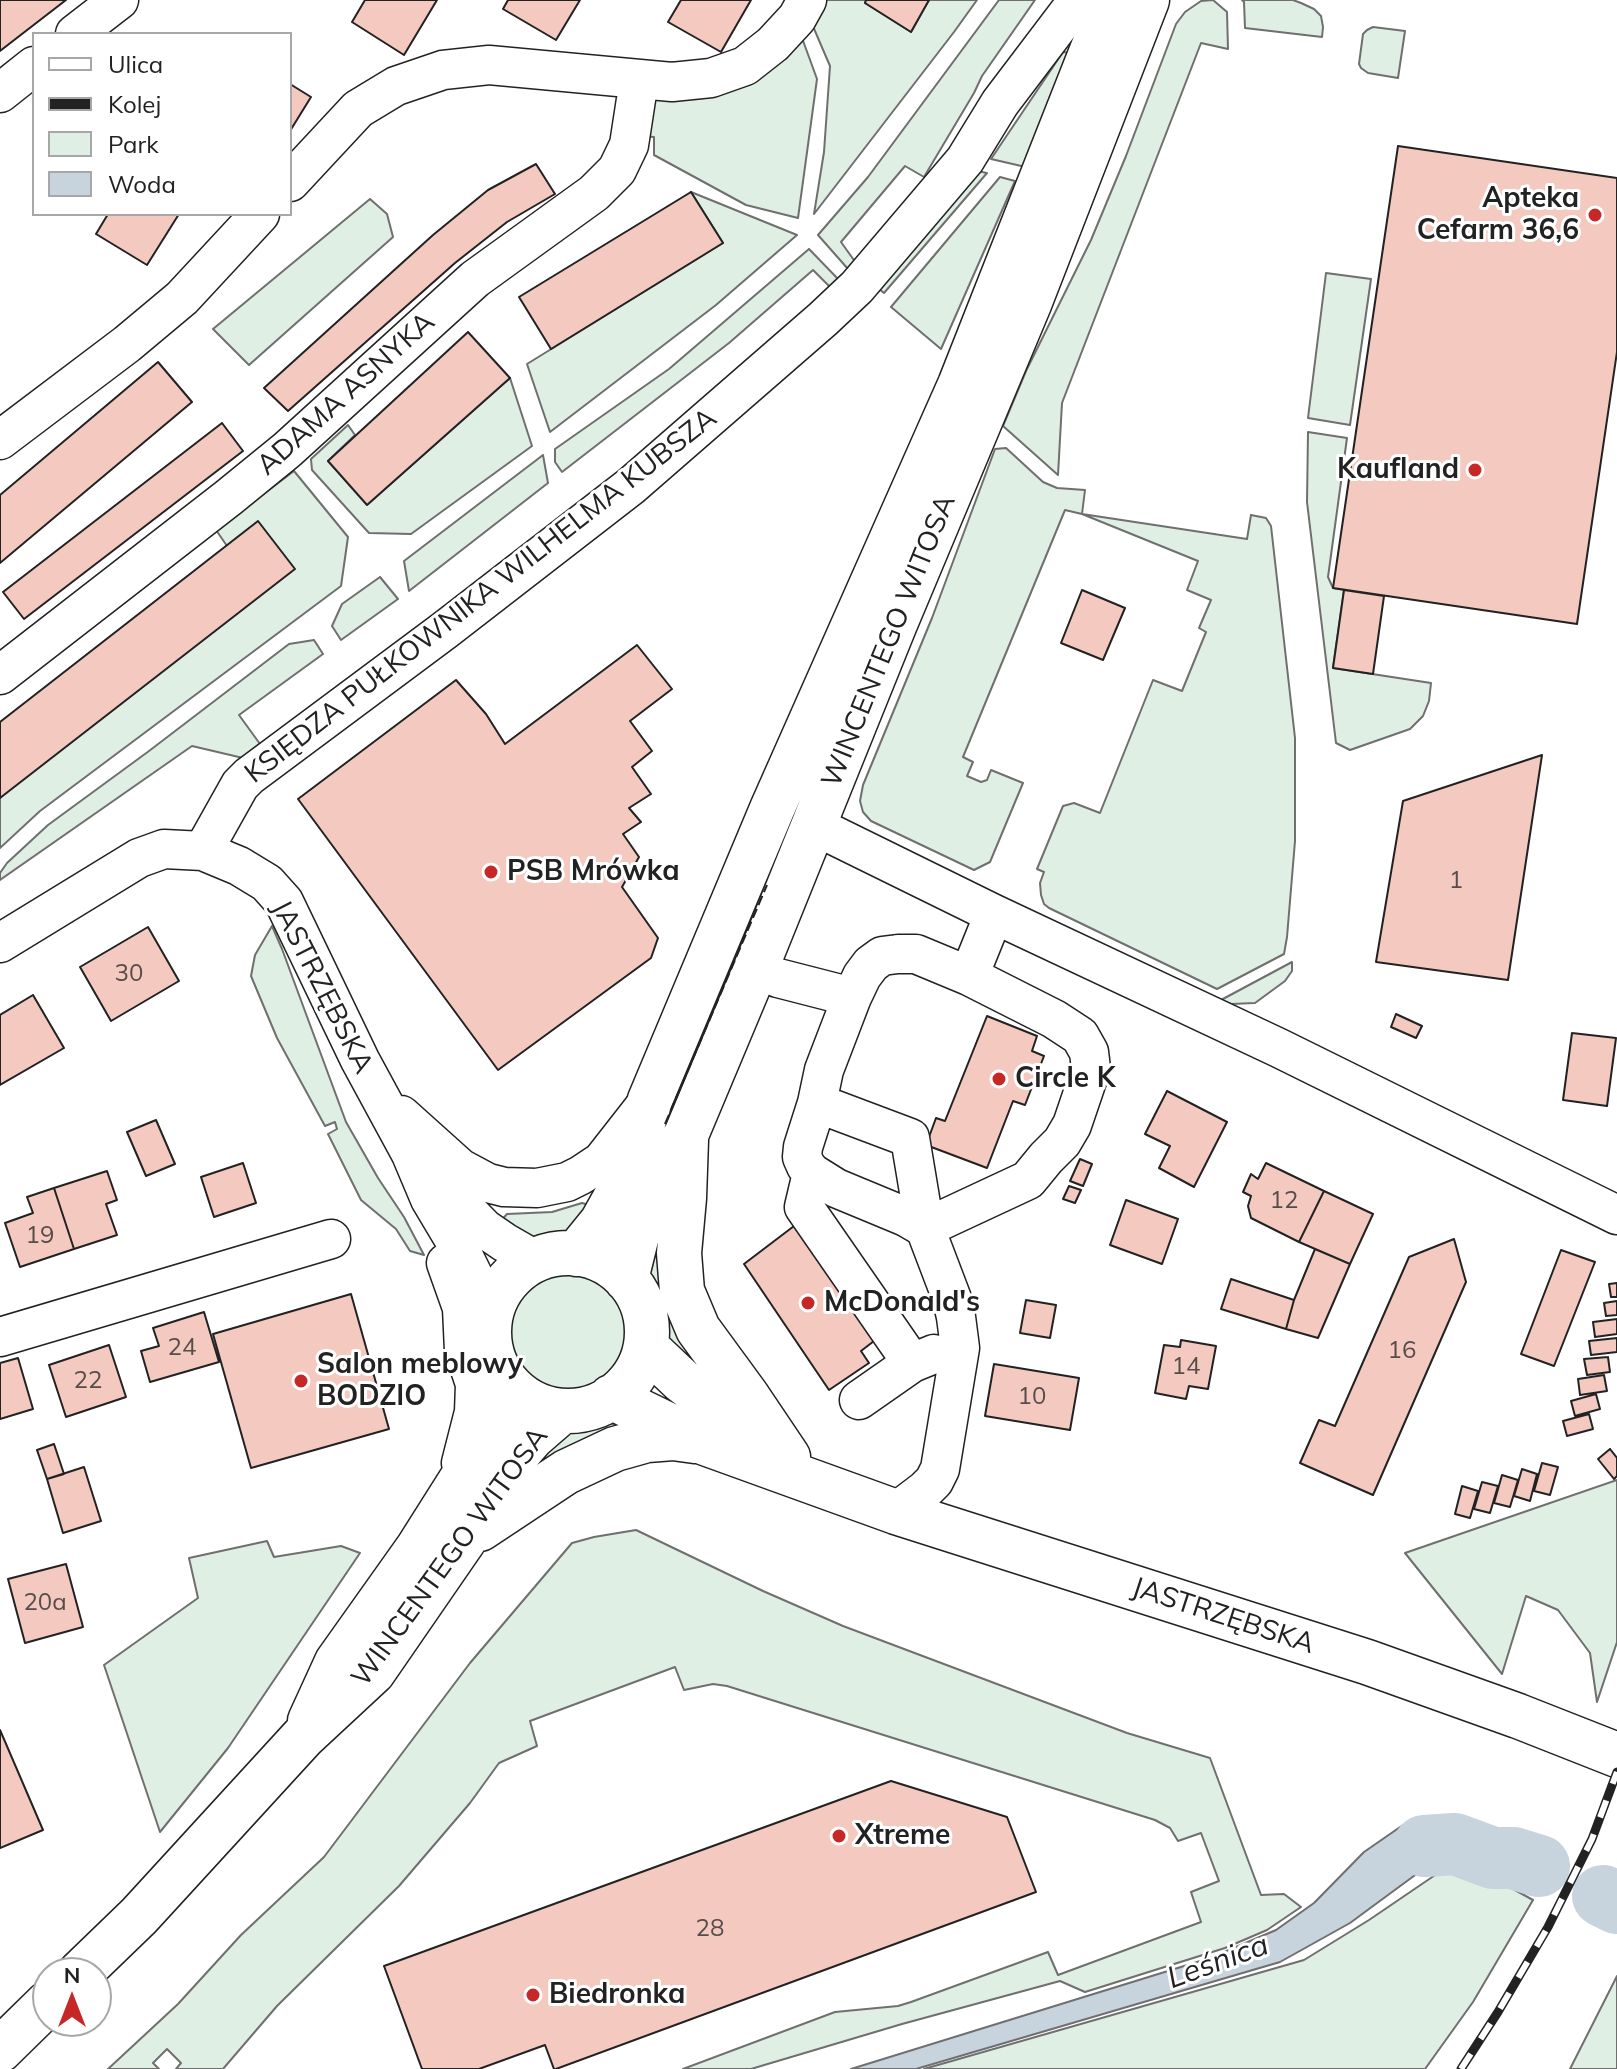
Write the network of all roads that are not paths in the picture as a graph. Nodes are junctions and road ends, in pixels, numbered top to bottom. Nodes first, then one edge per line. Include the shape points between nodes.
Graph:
1 (119, 0) edge
2 (807, 0) edge
3 (1078, 0) edge
4 (1112, 0) edge
5 (1147, 0) edge
6 (78, 32) edge
7 (32, 68) edge
8 (639, 80) junction
9 (0, 93) edge
10 (292, 180) edge
11 (258, 216) edge
12 (0, 440) edge
13 (0, 675) edge
14 (815, 826) junction
15 (203, 851) junction
16 (994, 914) junction
17 (0, 943) edge
18 (756, 968) junction
19 (969, 976) junction
20 (852, 997) junction
21 (376, 1091) junction
22 (650, 1100) junction
23 (817, 1103) junction
24 (686, 1135) junction
25 (411, 1154) junction
26 (812, 1173) junction
27 (430, 1199) junction
28 (1617, 1215) edge
29 (925, 1228) junction
30 (331, 1239) dead end
31 (556, 1257) junction
32 (626, 1279) junction
33 (491, 1312) junction
34 (0, 1337) edge
35 (646, 1347) junction
36 (960, 1348) junction
37 (912, 1363) junction
38 (506, 1382) junction
39 (611, 1397) junction
40 (859, 1400) dead end
41 (562, 1411) junction
42 (705, 1443) junction
43 (788, 1457) junction
44 (825, 1486) junction
45 (454, 1492) junction
46 (896, 1512) junction
47 (464, 1540) junction
48 (303, 1737) junction
49 (1617, 1755) edge
50 (97, 1957) edge
51 (32, 2019) edge
52 (0, 2050) edge

1 - 6 street
2 - 8 street via 773,44 745,66 711,78
3 - 15 street, KSIĘDZA PUŁKOWNIKA WILHELMA KUBSZA via 1000,103 965,160 857,287 631,486 249,776
4 - 22 main road, WINCENTEGO WITOSA via 960,385
5 - 14 main road, WINCENTEGO WITOSA
7 - 9 street
8 - 10 street via 489,65 443,70 396,86 358,109
8 - 13 street, ADAMA ASNYKA via 629,145 617,170 594,193 475,279 287,450
11 - 12 street via 182,298
14 - 16 street
14 - 18 main road, WINCENTEGO WITOSA
15 - 17 street via 164,849 139,858
15 - 21 street, JASTRZĘBSKA via 267,883 284,902
16 - 19 street
16 - 28 street
18 - 20 street
18 - 24 main road, WINCENTEGO WITOSA
19 - 20 street via 916,954 882,956 862,976
19 - 29 street via 1080,1036 1091,1069 1072,1125 1028,1180
20 - 23 street
21 - 22 street via 460,1168 488,1183 520,1188 567,1182 592,1168
21 - 25 street, JASTRZĘBSKA
22 - 31 main road, WINCENTEGO WITOSA via 626,1179 602,1222
23 - 26 street via 802,1157
23 - 29 street via 910,1138
24 - 32 main road, WINCENTEGO WITOSA via 642,1215
24 - 43 main road via 682,1291 698,1329
25 - 27 street, JASTRZĘBSKA
25 - 31 street, JASTRZĘBSKA via 485,1229 504,1242
26 - 29 street
26 - 37 street via 804,1207
27 - 33 street, JASTRZĘBSKA
27 - 45 street via 462,1308 464,1351 475,1384 474,1412
29 - 36 street via 952,1299
30 - 34 street
31 - 32 main road via 591,1257
31 - 33 main road via 511,1276
32 - 35 main road via 646,1312
33 - 38 main road via 493,1351
35 - 39 main road via 635,1372
35 - 43 main road, JASTRZĘBSKA via 682,1381
36 - 37 street
36 - 46 street via 940,1469 925,1490
37 - 40 street
38 - 41 main road via 534,1404
38 - 45 main road, WINCENTEGO WITOSA via 485,1442
39 - 41 main road via 588,1409
39 - 42 main road, JASTRZĘBSKA
41 - 47 main road, WINCENTEGO WITOSA via 519,1452
42 - 44 main road, JASTRZĘBSKA
42 - 47 main road via 673,1438 615,1449 566,1472
43 - 44 main road, JASTRZĘBSKA
44 - 46 main road, JASTRZĘBSKA
45 - 48 main road, WINCENTEGO WITOSA via 337,1662
46 - 49 main road, JASTRZĘBSKA via 1367,1662
47 - 48 main road, WINCENTEGO WITOSA via 373,1672
48 - 50 main road, WINCENTEGO WITOSA
51 - 52 main road

